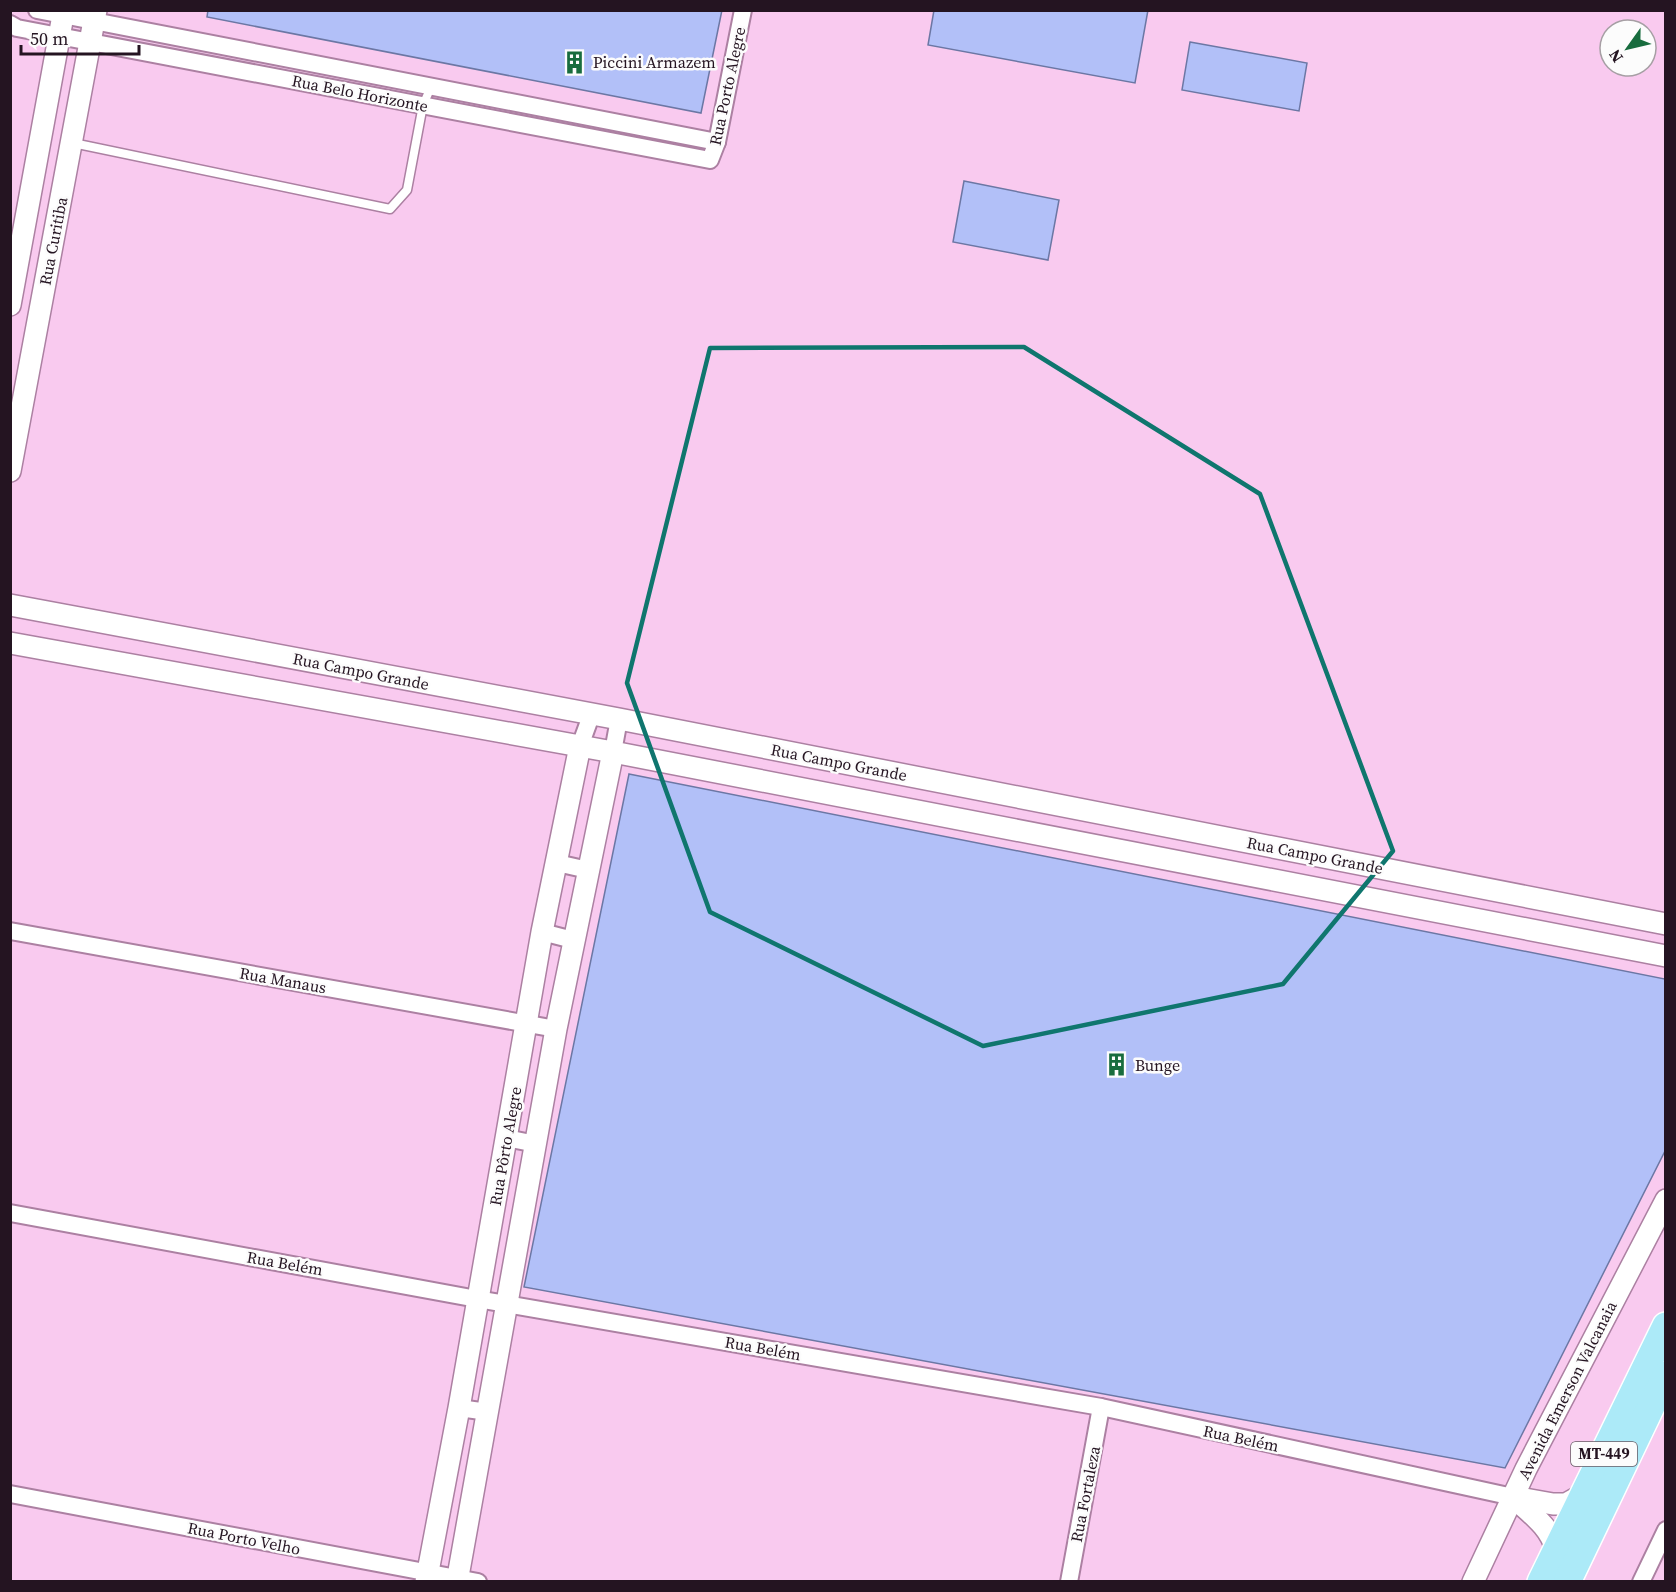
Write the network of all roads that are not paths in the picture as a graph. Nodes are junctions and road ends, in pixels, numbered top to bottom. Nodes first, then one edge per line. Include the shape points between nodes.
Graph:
1 (37, 10) edge
2 (743, 10) edge
3 (62, 20) edge
4 (10, 24) edge
5 (93, 25) edge
6 (224, 47) junction
7 (217, 66) junction
8 (431, 87) junction
9 (423, 105) junction
10 (717, 142) junction
11 (72, 143) junction
12 (710, 160) joint
13 (10, 304) edge
14 (10, 471) edge
15 (10, 605) edge
16 (10, 643) edge
17 (592, 713) junction
18 (619, 719) junction
19 (580, 746) junction
20 (613, 752) junction
21 (557, 863) junction
22 (588, 870) junction
23 (1665, 924) edge
24 (10, 931) edge
25 (542, 932) junction
26 (573, 940) junction
27 (1665, 956) edge
28 (526, 1025) junction
29 (556, 1029) junction
30 (506, 1138) junction
31 (536, 1143) junction
32 (1665, 1200) edge
33 (10, 1213) edge
34 (477, 1299) junction
35 (507, 1304) junction
36 (1665, 1326) edge
37 (1665, 1375) edge
38 (1101, 1407) junction
39 (459, 1408) junction
40 (488, 1412) junction
41 (10, 1494) edge
42 (1584, 1494) junction
43 (1513, 1497) junction
44 (1665, 1530) edge
45 (1556, 1550) junction
46 (426, 1577) edge
47 (464, 1580) edge
48 (1069, 1581) edge
49 (1473, 1581) edge
50 (1541, 1581) edge
51 (1567, 1581) edge
52 (1641, 1581) edge

1 - 3 street, Rua Belo Horizonte
2 - 10 street, Rua Porto Alegre
3 - 4 street, Rua Belo Horizonte via 17,28
3 - 5 street, Rua Belo Horizonte
3 - 13 street, Rua Curitiba
5 - 6 street, Rua Belo Horizonte
5 - 7 street, Rua Belo Horizonte
5 - 11 street, Rua Curitiba
6 - 7 street
6 - 8 street, Rua Belo Horizonte
7 - 9 street, Rua Belo Horizonte
8 - 9 lane
8 - 10 street, Rua Belo Horizonte
9 - 11 lane via 408,190 390,209
9 - 12 street, Rua Belo Horizonte
10 - 12 street, Rua Porto Alegre
11 - 14 street, Rua Curitiba
15 - 17 street, Rua Campo Grande
16 - 19 street, Rua Campo Grande
17 - 18 street, Rua Campo Grande
17 - 19 street, Rua Pôrto Alegre
18 - 20 street, Rua Pôrto Alegre
18 - 23 street, Rua Campo Grande
19 - 20 street, Rua Campo Grande
19 - 21 street, Rua Pôrto Alegre
20 - 22 street, Rua Pôrto Alegre
20 - 27 street, Rua Campo Grande
21 - 22 street
21 - 25 street, Rua Pôrto Alegre
22 - 26 street, Rua Pôrto Alegre
24 - 28 street, Rua Manaus
25 - 26 street
25 - 28 street, Rua Pôrto Alegre
26 - 29 street, Rua Pôrto Alegre
28 - 29 street, Rua Manaus
28 - 30 street, Rua Pôrto Alegre
29 - 31 street, Rua Pôrto Alegre
30 - 31 street
30 - 34 street, Rua Pôrto Alegre
31 - 35 street, Rua Pôrto Alegre
32 - 43 street, Avenida Emerson Valcanaia
33 - 34 street, Rua Belém
34 - 35 street, Rua Belém
34 - 39 street, Rua Pôrto Alegre
35 - 38 street, Rua Belém
35 - 40 street, Rua Pôrto Alegre
36 - 42 main road, MT-449
37 - 51 main road, MT-449
38 - 43 street, Rua Belém
38 - 48 street, Rua Fortaleza
39 - 40 street
39 - 46 street, Rua Pôrto Alegre
40 - 47 street, Rua Pôrto Alegre
41 - 46 street, Rua Porto Velho
42 - 43 street via 1566,1504
42 - 45 main road, MT-449
43 - 45 street via 1550,1533
43 - 49 street, Avenida Emerson Valcanaia
44 - 52 street
45 - 50 main road, MT-449
46 - 47 street, Rua Porto Velho

